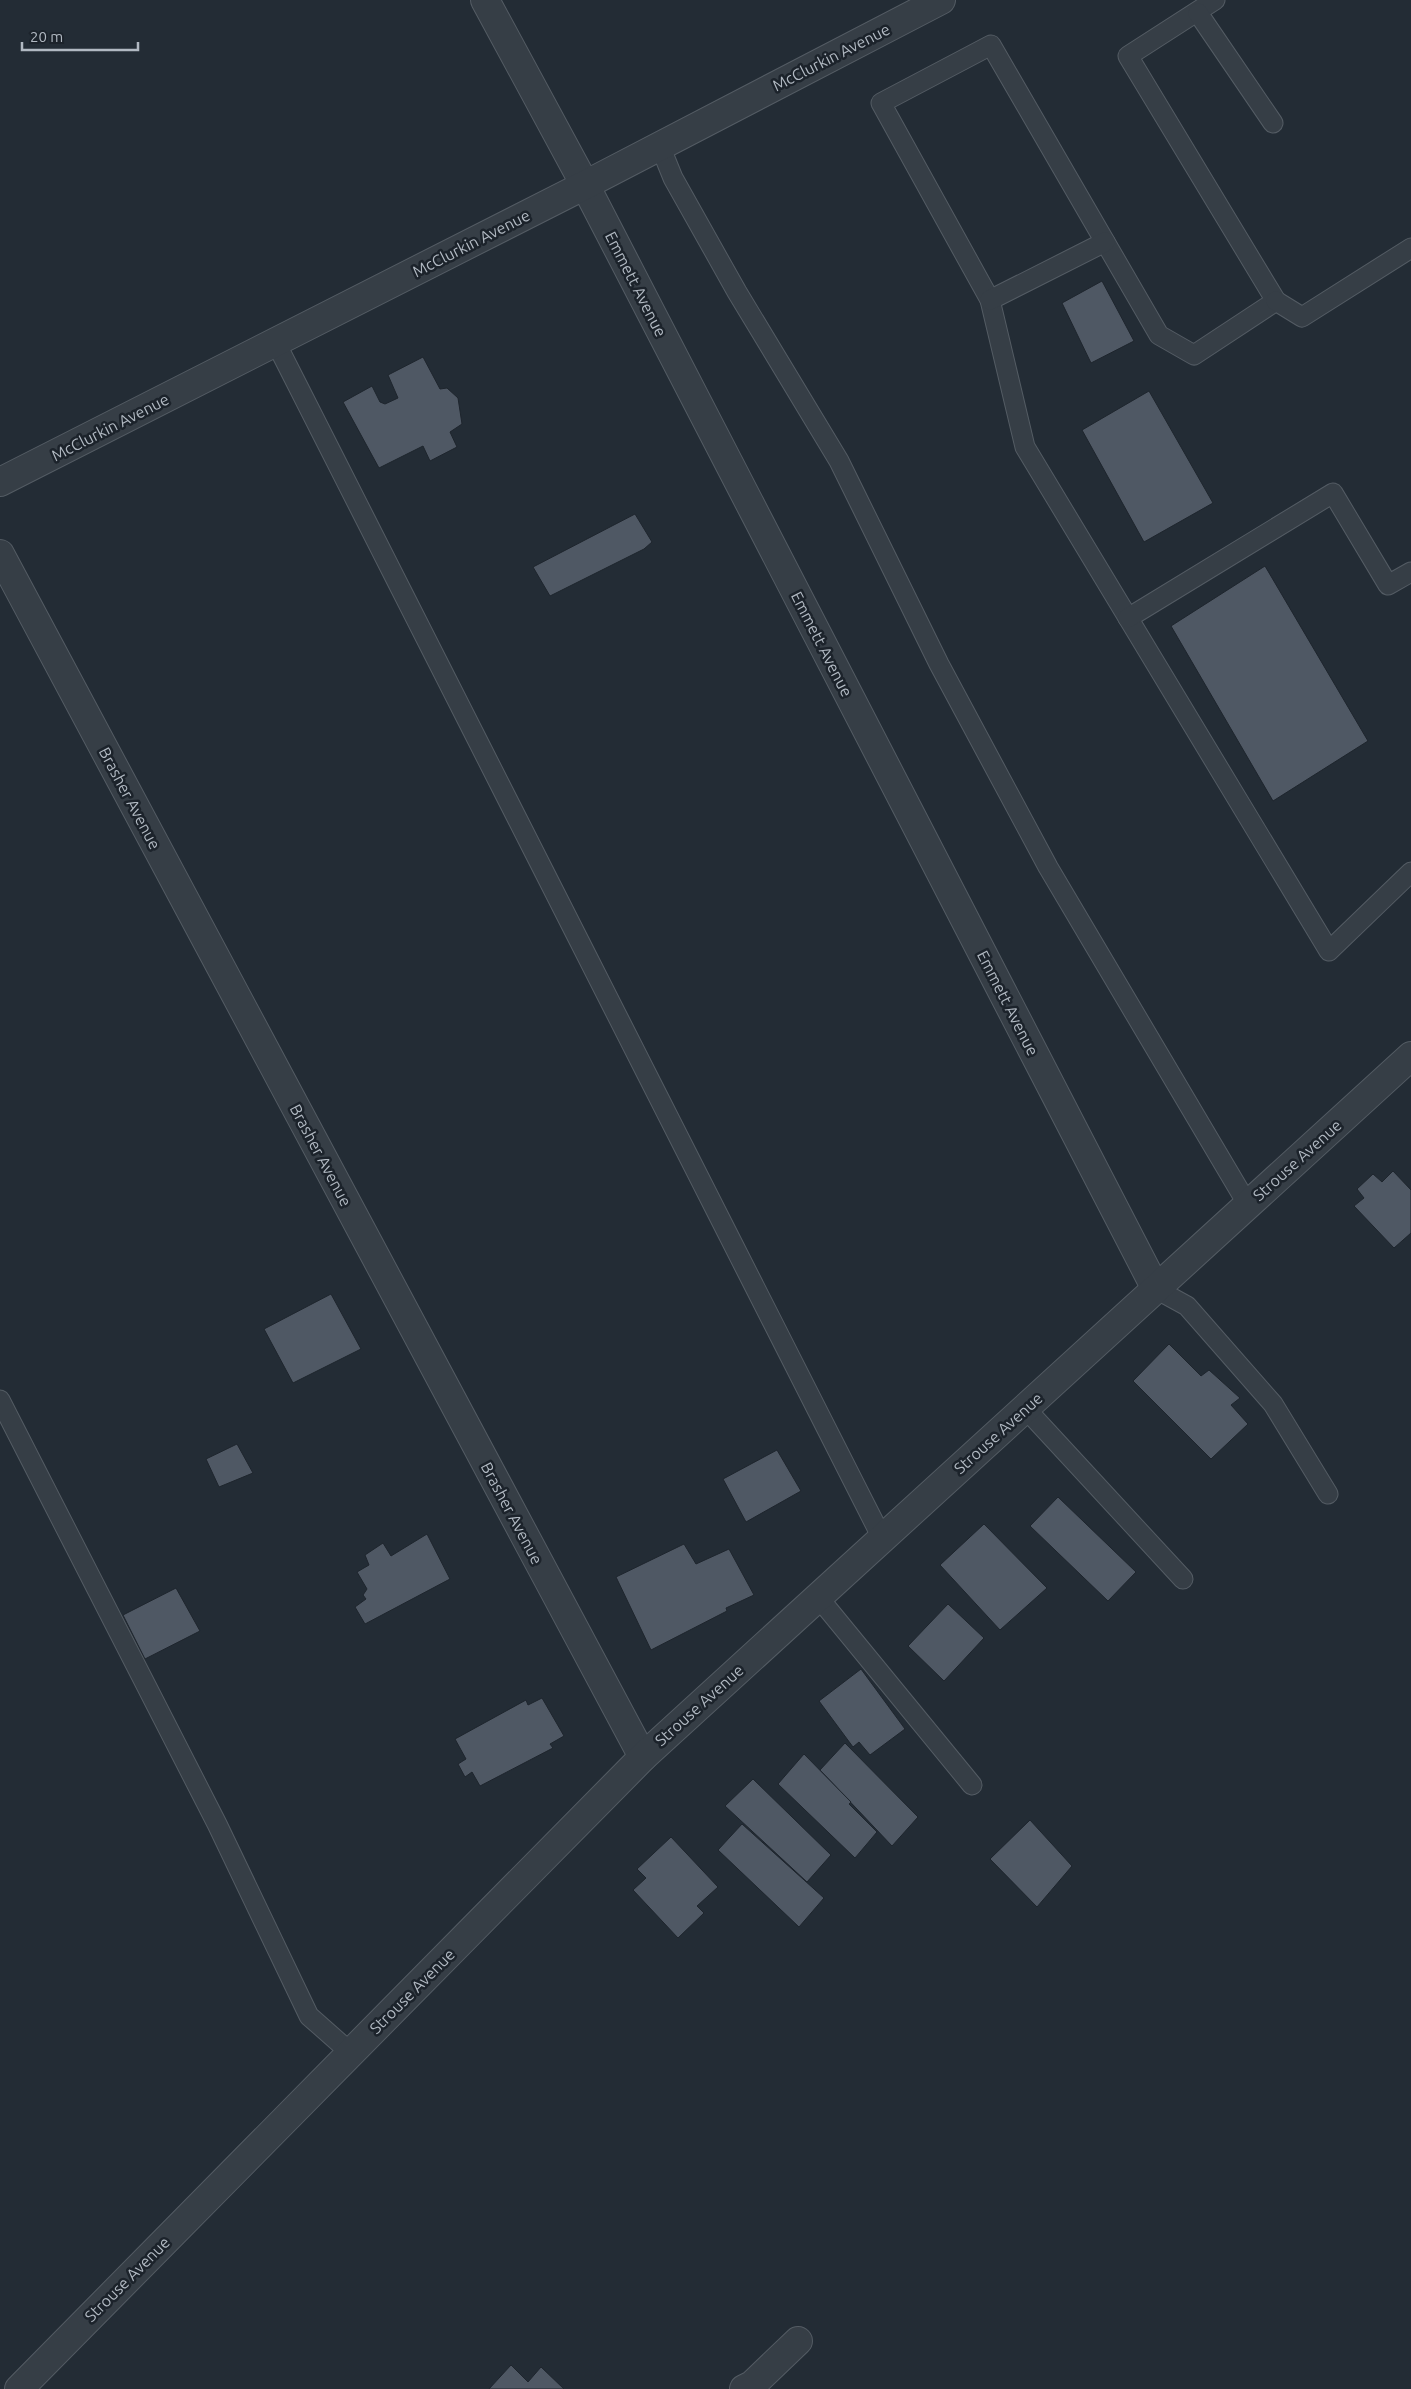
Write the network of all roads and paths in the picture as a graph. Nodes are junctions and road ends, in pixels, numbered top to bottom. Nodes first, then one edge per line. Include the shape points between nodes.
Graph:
1 (485, 0) edge
2 (941, 0) edge
3 (1215, 0) edge
4 (1198, 13) junction
5 (1273, 123) dead end
6 (660, 146) junction
7 (585, 185) junction
8 (1105, 242) junction
9 (1411, 248) edge
10 (990, 300) junction
11 (1276, 300) junction
12 (276, 343) junction
13 (0, 482) edge
14 (0, 554) edge
15 (1411, 572) edge
16 (1128, 618) junction
17 (1411, 872) edge
18 (1411, 1056) edge
19 (1248, 1205) junction
20 (1156, 1289) junction
21 (0, 1400) edge
22 (1025, 1408) junction
23 (1328, 1494) dead end
24 (882, 1538) junction
25 (1183, 1579) dead end
26 (818, 1597) junction
27 (642, 1757) junction
28 (972, 1785) dead end
29 (351, 2053) junction
30 (798, 2342) dead end
31 (19, 2389) edge
32 (744, 2389) edge

1 - 7 street, Emmett Avenue
2 - 6 street, McClurkin Avenue
3 - 4 lane
4 - 5 lane
4 - 11 lane via 1128,56
6 - 7 street, McClurkin Avenue
6 - 19 lane via 673,178 728,276 839,461 939,664 1048,867
7 - 12 street, McClurkin Avenue
7 - 20 street, Emmett Avenue
8 - 10 lane
8 - 10 lane via 991,45 881,103
8 - 11 lane via 1159,335 1194,355
9 - 11 lane via 1302,317
10 - 16 lane via 1025,447
12 - 13 street, McClurkin Avenue
12 - 24 lane
14 - 27 street, Brasher Avenue
15 - 16 lane via 1388,585 1333,493
16 - 17 lane via 1329,951
18 - 19 street, Strouse Avenue
19 - 20 street, Strouse Avenue
20 - 22 street, Strouse Avenue
20 - 23 lane via 1187,1306 1273,1404
21 - 29 lane via 218,1824 309,2016
22 - 24 street, Strouse Avenue
22 - 25 lane
24 - 26 street, Strouse Avenue
26 - 27 street, Strouse Avenue
26 - 28 lane
27 - 29 street, Strouse Avenue
29 - 31 street, Strouse Avenue
30 - 32 street

